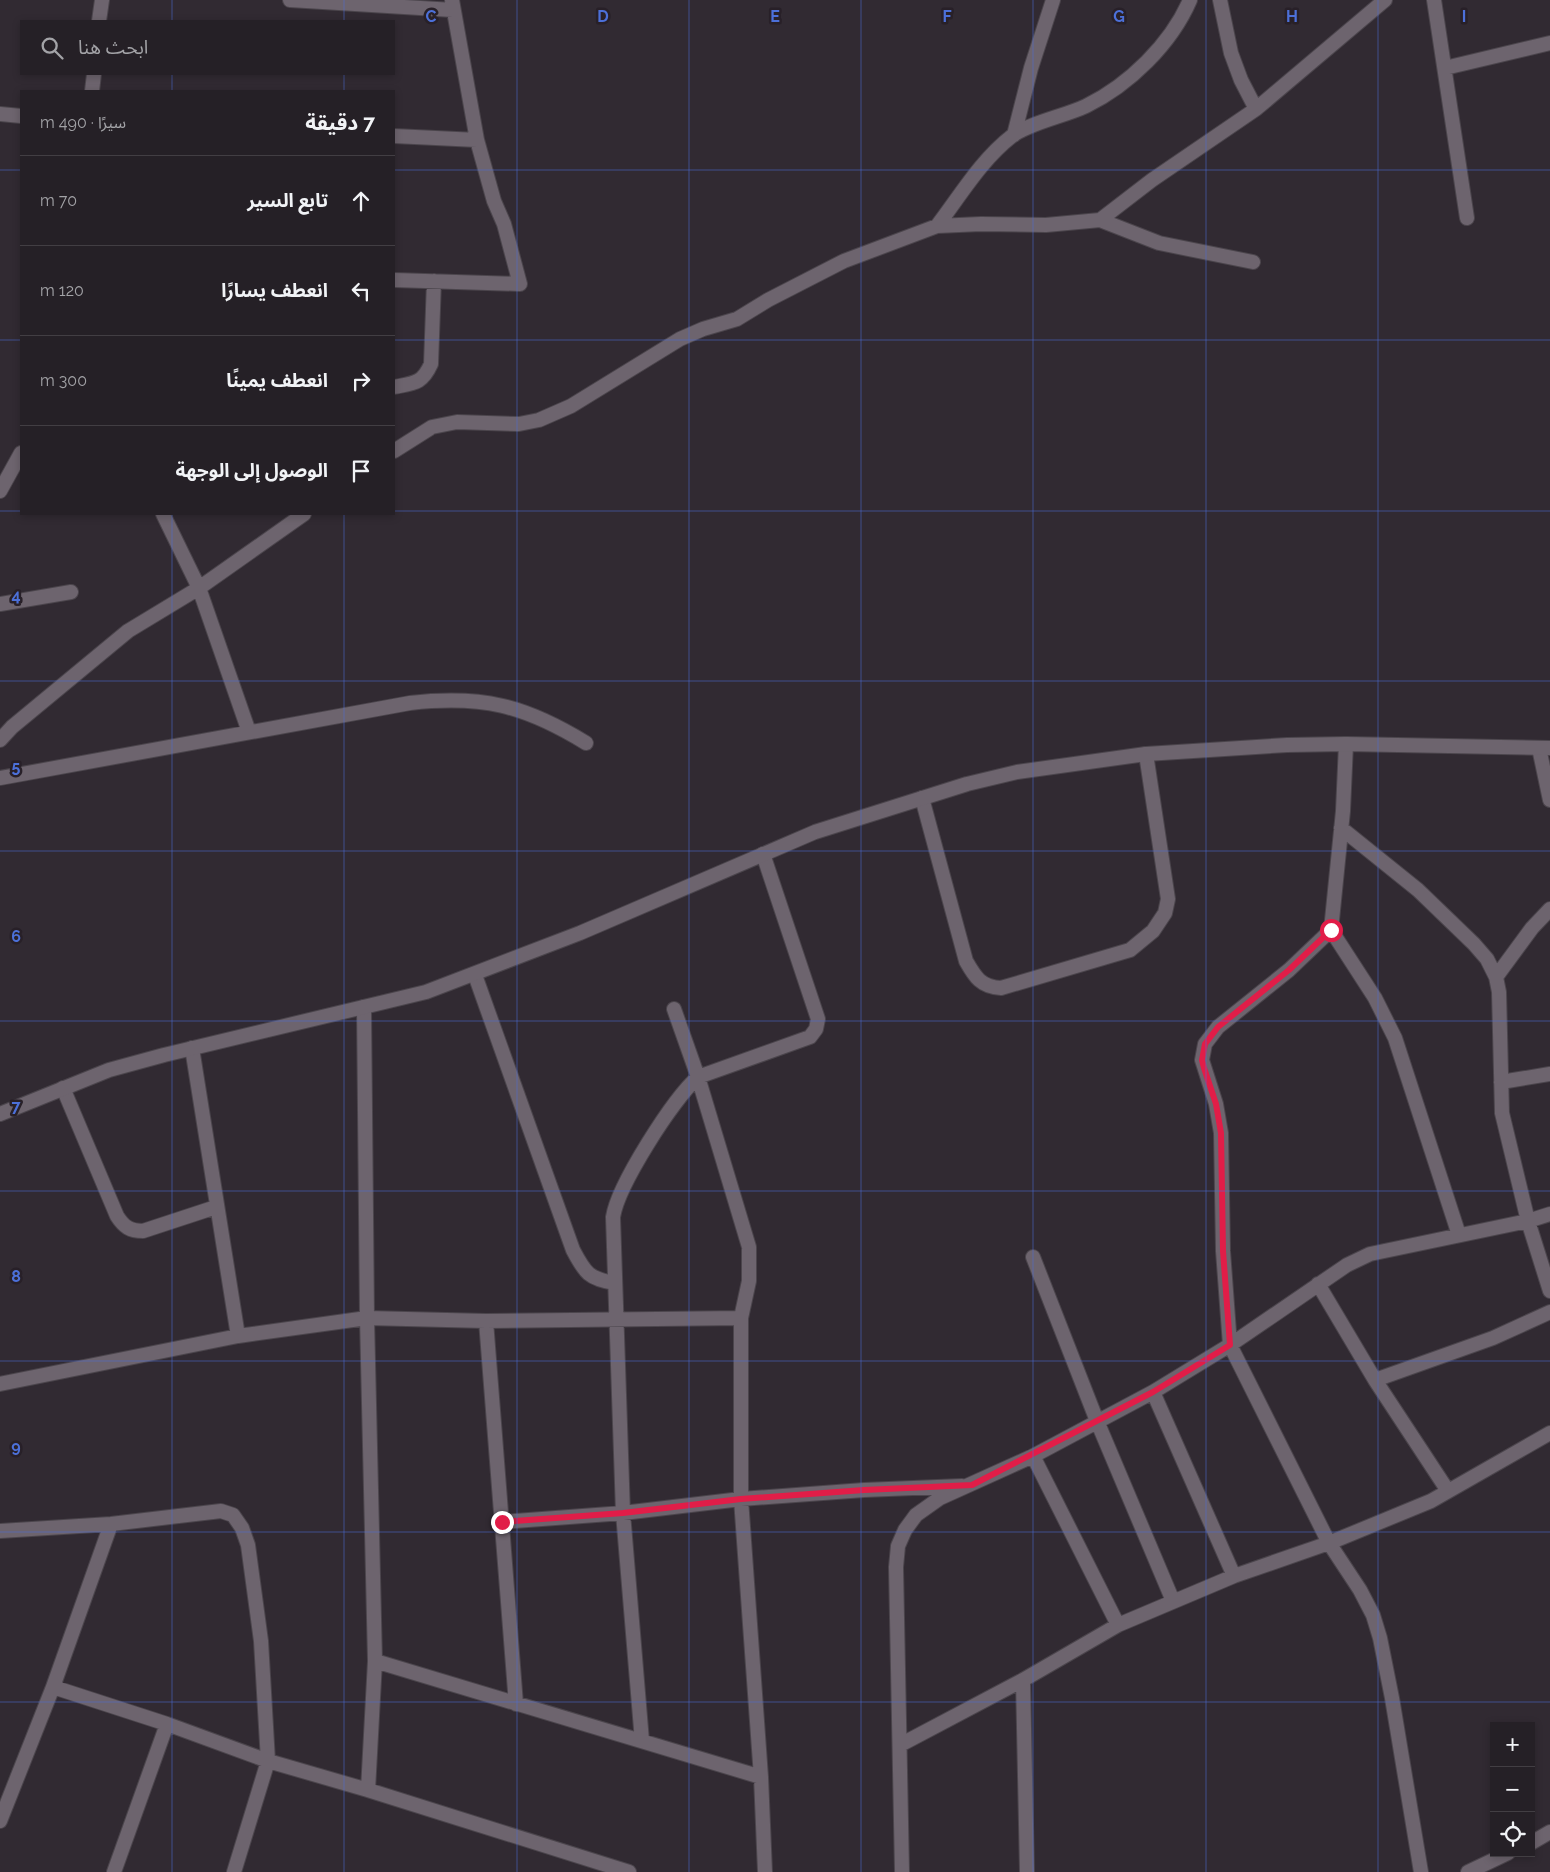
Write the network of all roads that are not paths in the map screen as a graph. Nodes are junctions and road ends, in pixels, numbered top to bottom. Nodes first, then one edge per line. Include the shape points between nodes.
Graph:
1 (102, 0) edge
2 (290, 0) edge
3 (1053, 0) edge
4 (1190, 0) edge
5 (1220, 0) edge
6 (1385, 0) edge
7 (1434, 0) edge
8 (453, 5) edge
9 (99, 20) edge
10 (1550, 43) edge
11 (1444, 68) junction
12 (94, 75) edge
13 (92, 90) edge
14 (1256, 109) junction
15 (0, 114) edge
16 (20, 116) edge
17 (1014, 135) junction
18 (395, 136) edge
19 (477, 140) junction
20 (1467, 218) dead end
21 (1100, 220) junction
22 (937, 226) junction
23 (1253, 262) dead end
24 (395, 280) edge
25 (434, 281) junction
26 (395, 387) edge
27 (395, 450) edge
28 (20, 455) edge
29 (11, 469) edge
30 (0, 492) edge
31 (162, 515) edge
32 (303, 515) edge
33 (199, 588) junction
34 (70, 592) dead end
35 (0, 604) edge
36 (249, 732) junction
37 (0, 740) edge
38 (586, 743) dead end
39 (1346, 744) junction
40 (1545, 748) edge
41 (1146, 754) junction
42 (0, 778) edge
43 (922, 798) junction
44 (1550, 800) edge
45 (1341, 828) junction
46 (763, 854) junction
47 (1550, 909) edge
48 (1331, 930) junction
49 (475, 975) junction
50 (1496, 977) junction
51 (364, 1007) junction
52 (674, 1009) dead end
53 (192, 1048) junction
54 (1550, 1074) edge
55 (698, 1078) junction
56 (1501, 1082) junction
57 (63, 1088) junction
58 (0, 1114) edge
59 (216, 1207) junction
60 (1550, 1214) edge
61 (1528, 1221) junction
62 (1459, 1235) junction
63 (1033, 1257) dead end
64 (615, 1283) junction
65 (1318, 1284) junction
66 (1550, 1292) edge
67 (1550, 1312) edge
68 (367, 1318) junction
69 (741, 1318) junction
70 (616, 1320) junction
71 (486, 1321) junction
72 (238, 1336) junction
73 (1230, 1345) junction
74 (1374, 1380) junction
75 (0, 1384) edge
76 (1153, 1392) junction
77 (1097, 1421) junction
78 (1550, 1433) edge
79 (1032, 1456) junction
80 (972, 1485) junction
81 (1448, 1491) junction
82 (741, 1499) junction
83 (623, 1513) junction
84 (502, 1522) junction
85 (111, 1524) junction
86 (0, 1531) edge
87 (1329, 1543) junction
88 (1234, 1576) junction
89 (1173, 1601) junction
90 (1118, 1625) junction
91 (375, 1661) junction
92 (1023, 1680) junction
93 (53, 1687) junction
94 (516, 1704) junction
95 (167, 1724) junction
96 (642, 1741) junction
97 (900, 1745) junction
98 (268, 1762) junction
99 (761, 1777) junction
100 (368, 1790) junction
101 (0, 1821) edge
102 (1550, 1832) edge
103 (1535, 1841) edge
104 (1500, 1857) edge
105 (114, 1872) edge
106 (234, 1872) edge
107 (629, 1872) edge
108 (766, 1872) edge
109 (902, 1872) edge
110 (1027, 1872) edge
111 (1421, 1872) edge
112 (1468, 1872) edge

1 - 9 street
2 - 8 street
3 - 17 street
4 - 17 street via 1168,38 1127,79 1086,106
5 - 14 street via 1231,53
6 - 14 street
7 - 11 street
8 - 19 street
10 - 11 street
11 - 20 street
12 - 13 street
14 - 21 street
15 - 16 street
17 - 22 street via 995,150
18 - 19 street
19 - 25 street via 520,284
21 - 22 street via 1046,225
21 - 23 street via 1159,243
22 - 27 street via 844,261 737,319 680,339 571,406 539,420 519,424 457,422 432,427
24 - 25 street
25 - 26 street via 430,364 426,375 418,382
28 - 29 street
29 - 30 street
31 - 33 street
32 - 33 street
33 - 36 street
33 - 37 street via 128,631
34 - 35 street
36 - 38 street via 448,699 490,702 526,712
36 - 42 street
39 - 40 street
39 - 41 street
39 - 45 street
40 - 44 street
41 - 43 street via 1017,772
41 - 43 street via 1168,899 1165,913 1153,931 1130,950 1000,988 982,984 966,961
43 - 46 street via 815,832
45 - 48 street
45 - 50 street via 1418,890 1474,944
46 - 49 street
46 - 55 street via 818,1019 816,1029 810,1037
47 - 50 street
48 - 62 street via 1375,998 1394,1038
48 - 73 street via 1289,970 1218,1027 1205,1044 1202,1060 1221,1133 1223,1251
49 - 51 street via 426,992
49 - 64 street via 574,1250 587,1274
50 - 56 street
51 - 53 street
51 - 68 street
52 - 55 street
53 - 57 street via 109,1070
53 - 59 street
54 - 56 street
55 - 64 street via 674,1105 620,1190 613,1217
55 - 69 street via 749,1247 750,1281
56 - 61 street via 1502,1112
57 - 58 street
57 - 59 street via 124,1226 133,1231 143,1231
59 - 72 street
60 - 61 street
61 - 62 street
61 - 66 street
62 - 65 street via 1370,1254
63 - 77 street
64 - 70 street
65 - 73 street
65 - 74 street
67 - 74 street via 1493,1338
68 - 71 street
68 - 72 street
68 - 91 street
69 - 70 street
69 - 82 street
70 - 71 street
70 - 83 street
71 - 84 street
72 - 75 street
73 - 76 street
73 - 87 street
74 - 81 street
76 - 77 street
76 - 88 street
77 - 79 street
77 - 89 street
78 - 81 street
79 - 80 street
79 - 90 street
80 - 82 street
80 - 97 street via 940,1498 916,1516 904,1530 898,1546
81 - 87 street
82 - 83 street
82 - 99 street
83 - 84 street
83 - 96 street
84 - 94 street
85 - 86 street
85 - 93 street
85 - 98 street via 221,1511 233,1515 242,1528 248,1545 261,1641
87 - 88 street
87 - 111 street via 1360,1590 1380,1638
88 - 89 street
89 - 90 street
90 - 92 street
91 - 94 street
91 - 100 street
92 - 97 street
92 - 110 street
93 - 95 street
93 - 101 street
94 - 96 street
95 - 98 street
95 - 105 street
96 - 99 street
97 - 109 street
98 - 100 street
98 - 106 street
99 - 108 street
100 - 107 street
102 - 103 street
104 - 112 street

